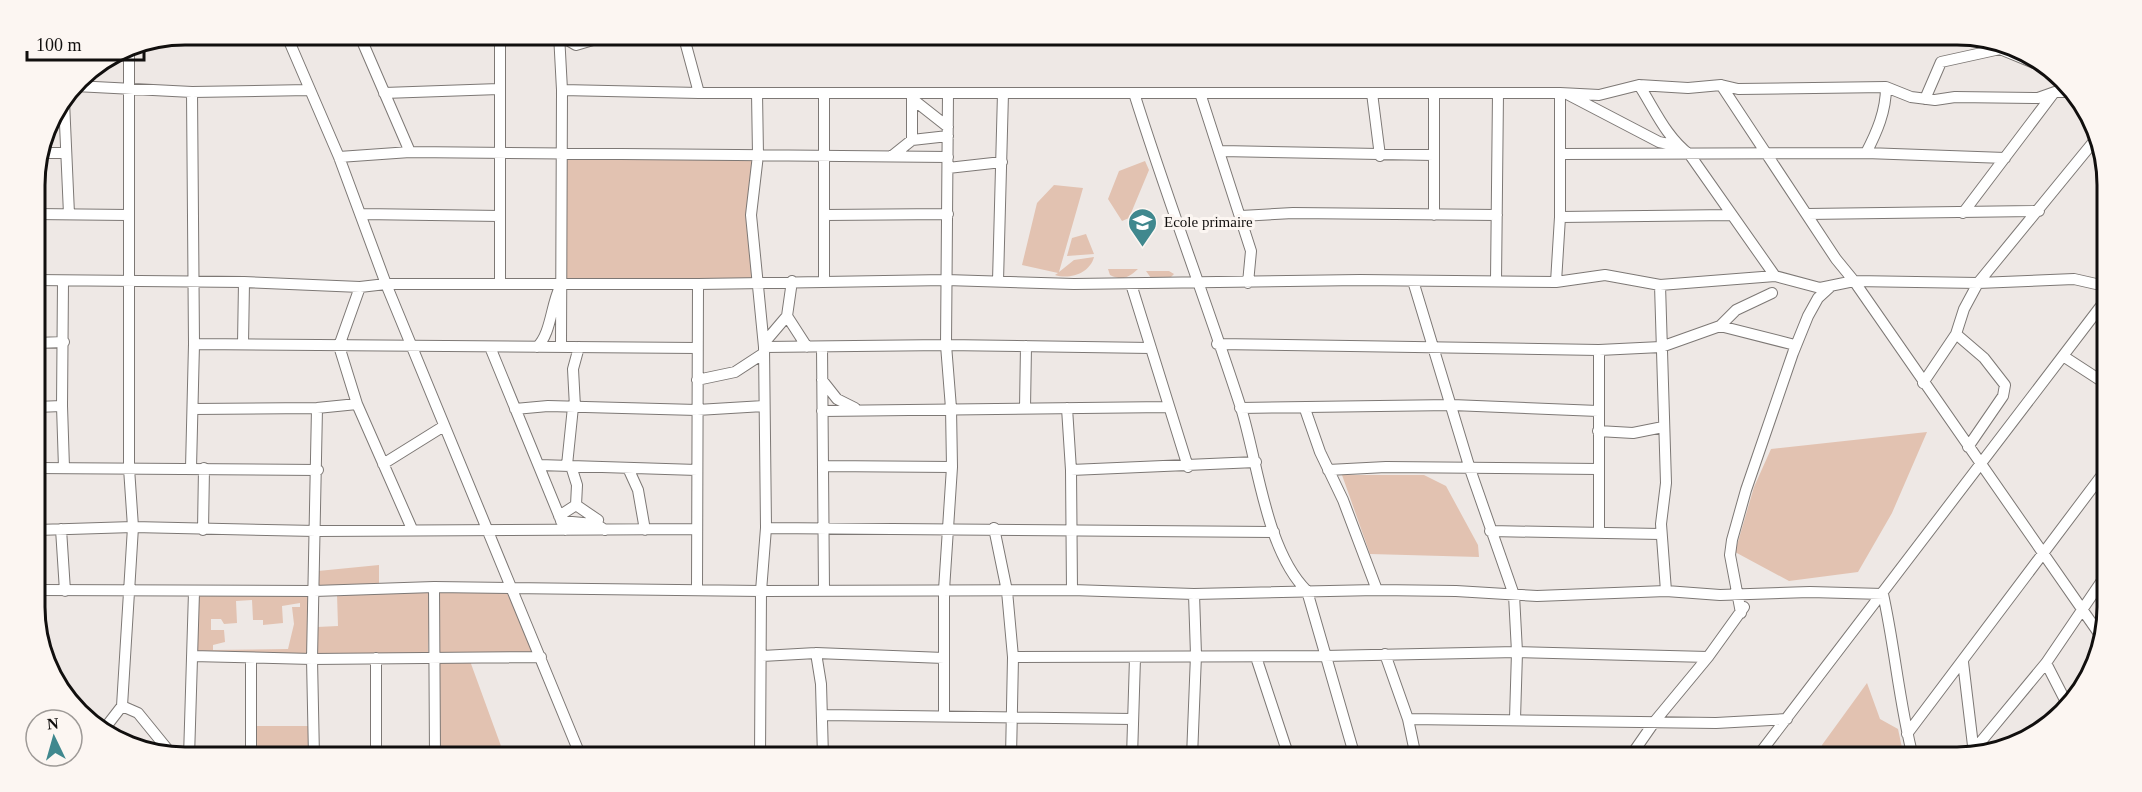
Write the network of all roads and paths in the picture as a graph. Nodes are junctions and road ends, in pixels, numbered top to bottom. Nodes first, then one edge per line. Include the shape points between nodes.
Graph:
1 (291, 45) edge
2 (364, 45) edge
3 (500, 45) edge
4 (560, 45) edge
5 (686, 45) edge
6 (1994, 50) edge
7 (129, 58) edge
8 (1640, 85) junction
9 (1721, 85) junction
10 (85, 87) edge
11 (1886, 87) junction
12 (128, 89) junction
13 (499, 89) junction
14 (1738, 89) junction
15 (309, 90) junction
16 (562, 90) junction
17 (192, 92) junction
18 (2055, 92) junction
19 (2061, 92) edge
20 (384, 93) junction
21 (699, 93) junction
22 (757, 93) junction
23 (824, 93) junction
24 (912, 93) junction
25 (948, 93) junction
26 (1003, 93) junction
27 (1134, 93) junction
28 (1200, 93) junction
29 (1372, 93) junction
30 (1434, 93) junction
31 (1498, 93) junction
32 (1562, 93) junction
33 (1925, 99) junction
34 (1735, 103) junction
35 (64, 115) edge
36 (948, 132) junction
37 (912, 140) junction
38 (2091, 145) edge
39 (1678, 146) junction
40 (410, 152) junction
41 (1221, 152) junction
42 (49, 153) edge
43 (64, 153) junction
44 (499, 153) junction
45 (1866, 153) junction
46 (561, 154) junction
47 (1560, 154) junction
48 (1768, 154) junction
49 (758, 155) junction
50 (824, 155) junction
51 (1690, 155) junction
52 (892, 156) junction
53 (1380, 156) junction
54 (1434, 156) junction
55 (339, 157) junction
56 (2005, 158) junction
57 (1002, 162) junction
58 (948, 163) junction
59 (2039, 211) junction
60 (1963, 213) junction
61 (45, 214) edge
62 (69, 214) junction
63 (128, 214) junction
64 (362, 214) junction
65 (948, 214) junction
66 (1807, 214) junction
67 (824, 215) junction
68 (1434, 215) junction
69 (1497, 215) junction
70 (1731, 215) junction
71 (500, 216) junction
72 (1241, 216) junction
73 (1560, 217) junction
74 (1775, 276) junction
75 (45, 280) edge
76 (946, 280) junction
77 (63, 281) junction
78 (130, 281) junction
79 (792, 281) junction
80 (824, 281) junction
81 (998, 281) junction
82 (1413, 281) junction
83 (1496, 281) junction
84 (1854, 281) junction
85 (244, 282) junction
86 (759, 282) junction
87 (1556, 282) junction
88 (193, 283) junction
89 (1199, 283) junction
90 (1248, 283) junction
91 (1978, 283) junction
92 (386, 284) junction
93 (500, 284) junction
94 (561, 284) junction
95 (698, 284) junction
96 (1131, 284) junction
97 (2097, 284) edge
98 (1660, 285) junction
99 (360, 286) junction
100 (1830, 287) junction
101 (1772, 293) dead end
102 (2097, 311) edge
103 (787, 316) junction
104 (1720, 326) junction
105 (1956, 334) junction
106 (64, 342) junction
107 (45, 343) edge
108 (194, 344) junction
109 (243, 344) junction
110 (1217, 344) junction
111 (1791, 344) dead end
112 (946, 345) junction
113 (339, 346) junction
114 (1026, 346) junction
115 (1434, 346) junction
116 (412, 347) junction
117 (490, 347) junction
118 (537, 347) junction
119 (561, 347) junction
120 (579, 347) junction
121 (807, 347) junction
122 (822, 347) junction
123 (1661, 347) junction
124 (697, 348) junction
125 (764, 348) junction
126 (1151, 348) junction
127 (1599, 350) junction
128 (2063, 356) junction
129 (2097, 378) edge
130 (697, 380) junction
131 (822, 380) junction
132 (1923, 383) junction
133 (357, 405) junction
134 (1452, 405) junction
135 (62, 406) junction
136 (764, 406) junction
137 (45, 407) edge
138 (574, 407) junction
139 (1168, 407) junction
140 (318, 408) junction
141 (951, 408) junction
142 (1025, 408) junction
143 (1067, 408) junction
144 (1240, 408) junction
145 (193, 409) junction
146 (515, 409) junction
147 (1305, 409) junction
148 (697, 410) junction
149 (862, 410) junction
150 (822, 411) junction
151 (1598, 411) junction
152 (444, 426) junction
153 (1663, 427) junction
154 (1598, 431) junction
155 (1968, 447) junction
156 (1256, 462) junction
157 (1980, 463) junction
158 (383, 464) junction
159 (539, 465) junction
160 (569, 465) junction
161 (823, 466) junction
162 (851, 466) junction
163 (952, 467) junction
164 (1188, 467) junction
165 (45, 468) edge
166 (64, 468) junction
167 (129, 468) junction
168 (191, 468) junction
169 (204, 468) junction
170 (628, 468) junction
171 (1470, 469) junction
172 (1598, 469) junction
173 (318, 470) junction
174 (697, 470) junction
175 (1071, 470) junction
176 (1328, 470) junction
177 (823, 482) junction
178 (2097, 482) edge
179 (576, 504) junction
180 (562, 522) junction
181 (133, 527) junction
182 (600, 527) junction
183 (766, 528) junction
184 (994, 528) junction
185 (61, 529) junction
186 (412, 529) junction
187 (697, 529) junction
188 (823, 529) junction
189 (949, 529) junction
190 (45, 530) edge
191 (203, 530) junction
192 (486, 530) junction
193 (645, 530) junction
194 (1070, 530) junction
195 (316, 531) junction
196 (1490, 531) junction
197 (1599, 531) junction
198 (1274, 532) junction
199 (1662, 534) junction
200 (2044, 555) junction
201 (434, 587) junction
202 (2097, 588) edge
203 (510, 589) junction
204 (45, 590) edge
205 (697, 590) junction
206 (824, 590) junction
207 (944, 590) junction
208 (1072, 590) junction
209 (1377, 590) junction
210 (64, 591) junction
211 (130, 591) junction
212 (314, 591) junction
213 (761, 591) junction
214 (1007, 591) junction
215 (1307, 591) junction
216 (1666, 591) junction
217 (194, 592) junction
218 (1194, 594) junction
219 (1751, 594) junction
220 (1883, 594) junction
221 (1514, 595) junction
222 (1739, 595) junction
223 (2082, 609) junction
224 (1741, 613) junction
225 (2095, 628) edge
226 (1517, 652) junction
227 (816, 653) junction
228 (1385, 654) junction
229 (1196, 655) junction
230 (192, 656) junction
231 (762, 656) junction
232 (1324, 656) junction
233 (434, 657) junction
234 (541, 657) junction
235 (1013, 657) junction
236 (1256, 657) junction
237 (1708, 657) junction
238 (251, 658) junction
239 (376, 658) junction
240 (944, 658) junction
241 (1135, 658) junction
242 (312, 659) junction
243 (1962, 662) junction
244 (2046, 663) junction
245 (2064, 697) edge
246 (122, 706) junction
247 (823, 715) junction
248 (944, 716) junction
249 (1012, 718) junction
250 (1787, 718) junction
251 (1133, 719) junction
252 (1408, 719) junction
253 (1515, 719) junction
254 (1655, 721) junction
255 (108, 724) edge
256 (1907, 734) junction
257 (164, 745) edge
258 (1980, 745) edge
259 (1973, 746) edge
260 (189, 747) edge
261 (251, 747) edge
262 (314, 747) edge
263 (376, 747) edge
264 (435, 747) edge
265 (577, 747) edge
266 (760, 747) edge
267 (823, 747) edge
268 (1011, 747) edge
269 (1132, 747) edge
270 (1192, 747) edge
271 (1285, 747) edge
272 (1352, 747) edge
273 (1414, 747) edge
274 (1637, 747) edge
275 (1765, 747) edge
276 (1910, 747) edge

1 - 15 street
2 - 20 street
3 - 13 street
4 - 16 street
5 - 21 street
6 - 33 street via 1941,62
7 - 12 street
8 - 9 street
8 - 32 street via 1599,95
8 - 39 street
9 - 14 street
9 - 34 street
10 - 12 street
11 - 14 street
11 - 33 street
11 - 45 street via 1886,104
12 - 17 street
12 - 63 street
13 - 20 street
13 - 44 street
14 - 34 street
15 - 17 street
15 - 55 street
16 - 21 street
16 - 46 street
17 - 88 street
18 - 19 street
18 - 33 street via 2038,98
18 - 56 street
20 - 40 street
21 - 22 street
22 - 23 street
22 - 49 street
23 - 24 street
23 - 50 street
24 - 25 street
24 - 36 street via 915,101
24 - 37 street
25 - 26 street
25 - 36 street
26 - 27 street
26 - 57 street
27 - 28 street
27 - 89 street
28 - 29 street
28 - 41 street
29 - 30 street
29 - 53 street
30 - 31 street
30 - 54 street
31 - 32 street
31 - 69 street
32 - 39 street via 1659,142
32 - 47 street
34 - 48 street
35 - 43 street
36 - 37 street
36 - 58 street
37 - 52 street
38 - 59 street
39 - 51 street
40 - 44 street
40 - 55 street
41 - 53 street
41 - 72 street
42 - 43 street
43 - 62 street
44 - 46 street
44 - 71 street
45 - 48 street
45 - 56 street
46 - 49 street
46 - 94 street
47 - 51 street
47 - 73 street
48 - 51 street
48 - 66 street
49 - 50 street
49 - 86 street via 751,215
50 - 52 street
50 - 67 street
51 - 70 street
52 - 58 street
53 - 54 street
54 - 68 street
55 - 64 street
56 - 60 street
57 - 58 street
57 - 81 street
58 - 65 street
59 - 60 street
59 - 91 street
60 - 66 street
61 - 62 street
62 - 63 street
63 - 78 street
64 - 71 street
64 - 92 street
65 - 67 street
65 - 76 street
66 - 84 street
67 - 80 street
68 - 69 street
68 - 72 street
69 - 83 street
70 - 73 street
70 - 74 street
71 - 93 street
72 - 90 street via 1251,251
73 - 87 street
74 - 98 street
74 - 100 street via 1803,285
75 - 77 street
76 - 80 street
76 - 81 street
76 - 112 street
77 - 78 street
77 - 106 street
78 - 88 street
78 - 167 street
79 - 80 street
79 - 86 street
79 - 103 street
81 - 96 street
82 - 83 street
82 - 90 street
82 - 115 street
83 - 87 street
84 - 91 street
84 - 100 street
84 - 132 street
85 - 88 street
85 - 99 street
85 - 109 street
86 - 95 street
86 - 125 street
87 - 98 street via 1605,275
88 - 108 street
89 - 90 street
89 - 96 street
89 - 110 street
91 - 97 street via 2074,279
91 - 105 street
92 - 93 street
92 - 99 street
92 - 116 street
93 - 94 street
94 - 95 street
94 - 118 street via 543,342
94 - 119 street
95 - 124 street
96 - 126 street
98 - 123 street
99 - 113 street
100 - 222 street via 1818,298 1800,334 1746,490 1730,555
101 - 104 street via 1736,310
102 - 128 street
103 - 121 street
103 - 125 street
104 - 111 street
104 - 123 street
105 - 132 street
105 - 155 street via 1984,358 2005,385 2003,396
106 - 107 street
106 - 135 street
108 - 109 street
108 - 145 street
109 - 113 street
110 - 115 street
110 - 144 street
112 - 114 street
112 - 122 street
112 - 141 street
113 - 116 street
113 - 133 street
114 - 126 street
114 - 142 street
115 - 127 street
115 - 134 street
116 - 117 street
116 - 152 street
117 - 118 street
117 - 146 street
118 - 119 street
119 - 120 street
120 - 124 street
120 - 138 street via 573,369
121 - 122 street
121 - 125 street
122 - 131 street
123 - 127 street
123 - 153 street
124 - 130 street
125 - 130 street via 735,372
125 - 136 street
126 - 139 street
127 - 151 street
128 - 129 street
128 - 157 street
130 - 148 street
131 - 149 street via 837,399
131 - 150 street
132 - 155 street
133 - 140 street
133 - 158 street
134 - 147 street
134 - 151 street
134 - 171 street
135 - 137 street
135 - 166 street
136 - 148 street
136 - 183 street
138 - 146 street
138 - 148 street
138 - 160 street
139 - 143 street
139 - 164 street
140 - 145 street
140 - 173 street
141 - 142 street
141 - 149 street
141 - 163 street
142 - 143 street
143 - 175 street
144 - 147 street
144 - 156 street
145 - 168 street
146 - 159 street
147 - 176 street
148 - 174 street
149 - 150 street
150 - 161 street
151 - 154 street
152 - 158 street
152 - 192 street
153 - 154 street via 1634,432
153 - 199 street via 1666,483
154 - 172 street
155 - 157 street
156 - 164 street
156 - 198 street
157 - 200 street
157 - 220 street
158 - 186 street
159 - 160 street
159 - 180 street
160 - 170 street
160 - 179 street via 577,485
161 - 162 street
161 - 177 street
162 - 163 street
162 - 177 street
163 - 189 street
164 - 175 street
165 - 166 street
166 - 167 street
167 - 168 street
167 - 181 street
168 - 169 street
169 - 173 street
169 - 191 street
170 - 174 street
170 - 193 street via 638,490
171 - 172 street
171 - 176 street
171 - 196 street
172 - 197 street
173 - 195 street
174 - 187 street
175 - 194 street
176 - 209 street
177 - 188 street
178 - 200 street
179 - 180 street
179 - 182 street via 598,520
180 - 182 street
180 - 192 street
181 - 185 street
181 - 191 street
181 - 211 street
182 - 193 street
183 - 188 street
183 - 213 street
184 - 189 street
184 - 194 street
184 - 214 street
185 - 190 street
185 - 210 street
186 - 192 street
186 - 195 street
187 - 193 street
187 - 205 street
188 - 189 street
188 - 206 street
189 - 207 street
191 - 195 street
192 - 203 street
194 - 198 street
194 - 208 street
195 - 212 street
196 - 197 street
196 - 221 street
197 - 199 street
198 - 215 street via 1289,571
199 - 216 street
200 - 223 street
200 - 243 street
201 - 203 street
201 - 212 street
201 - 233 street
202 - 223 street
203 - 205 street
203 - 234 street
204 - 210 street
205 - 213 street
206 - 207 street
206 - 213 street
207 - 214 street
207 - 240 street
208 - 214 street
208 - 218 street
209 - 215 street
209 - 221 street
210 - 211 street
211 - 217 street
211 - 246 street
212 - 217 street
212 - 242 street
213 - 231 street
214 - 235 street
215 - 218 street
215 - 232 street
216 - 221 street
216 - 222 street
217 - 230 street
218 - 229 street
219 - 220 street
219 - 222 street
219 - 224 street
220 - 250 street
220 - 256 street
221 - 226 street
222 - 224 street
223 - 225 street
223 - 244 street
224 - 237 street
226 - 228 street
226 - 237 street
226 - 253 street
227 - 231 street
227 - 240 street
227 - 247 street
228 - 232 street
228 - 252 street
229 - 236 street
229 - 241 street
229 - 270 street
230 - 238 street
230 - 260 street
231 - 266 street
232 - 236 street
232 - 272 street
233 - 234 street
233 - 239 street
233 - 264 street
234 - 265 street
235 - 241 street
235 - 249 street
236 - 271 street
237 - 254 street
238 - 242 street
238 - 261 street
239 - 242 street
239 - 263 street
240 - 248 street
241 - 251 street
242 - 262 street
243 - 256 street
243 - 259 street
244 - 245 street
244 - 258 street
246 - 255 street
246 - 257 street via 138,713
247 - 248 street
247 - 267 street
248 - 249 street
249 - 251 street
249 - 268 street
250 - 254 street via 1716,723
250 - 275 street
251 - 269 street
252 - 253 street
252 - 273 street
253 - 254 street
254 - 274 street
256 - 276 street

